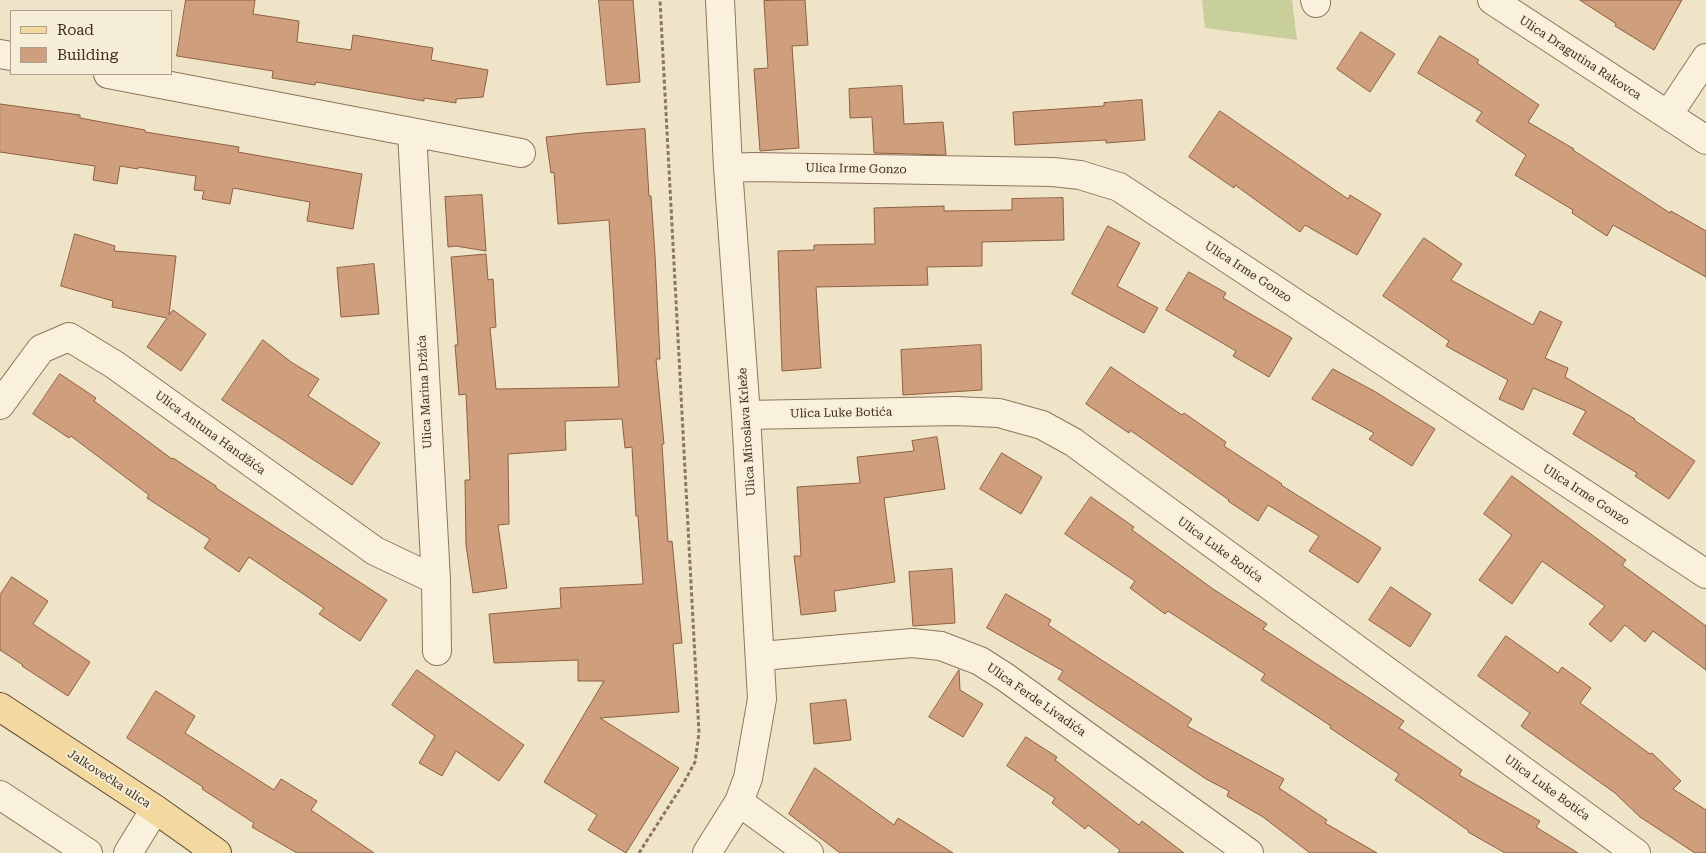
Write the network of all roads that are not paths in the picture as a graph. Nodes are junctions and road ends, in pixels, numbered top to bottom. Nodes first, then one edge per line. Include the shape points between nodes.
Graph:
1 (720, 0) edge
2 (1492, 0) edge
3 (1706, 58) edge
4 (113, 75) edge
5 (1668, 116) junction
6 (412, 132) junction
7 (1706, 140) edge
8 (522, 153) dead end
9 (728, 168) junction
10 (0, 405) edge
11 (746, 415) junction
12 (1706, 574) edge
13 (436, 580) junction
14 (437, 651) dead end
15 (761, 656) junction
16 (0, 707) edge
17 (0, 794) edge
18 (739, 802) junction
19 (155, 809) junction
20 (88, 853) edge
21 (128, 853) edge
22 (218, 853) edge
23 (707, 853) edge
24 (809, 853) edge
25 (1249, 853) edge
26 (1636, 853) edge

1 - 9 street, Ulica Miroslava Krleže
2 - 5 street, Ulica Dragutina Rakovca
3 - 5 street
4 - 6 street
5 - 7 street, Ulica Dragutina Rakovca
6 - 8 street
6 - 13 street, Ulica Marina Držića
9 - 11 street, Ulica Miroslava Krleže
9 - 12 street, Ulica Irme Gonzo via 1053,172 1080,175 1119,187
10 - 13 street, Ulica Antuna Handžića via 41,349 70,337 115,365 375,551
11 - 15 street, Ulica Miroslava Krleže
11 - 26 street, Ulica Luke Botića via 956,411 999,413 1042,425 1081,448
13 - 14 street, Ulica Marina Držića
15 - 18 street, Ulica Miroslava Krleže via 762,699 748,778
15 - 25 street, Ulica Ferde Livadića via 912,642 941,646 980,661
16 - 19 main road, Jalkovečka ulica
17 - 20 street
18 - 23 street, Ulica Miroslava Krleže
18 - 24 street
19 - 21 street
19 - 22 main road, Jalkovečka ulica

